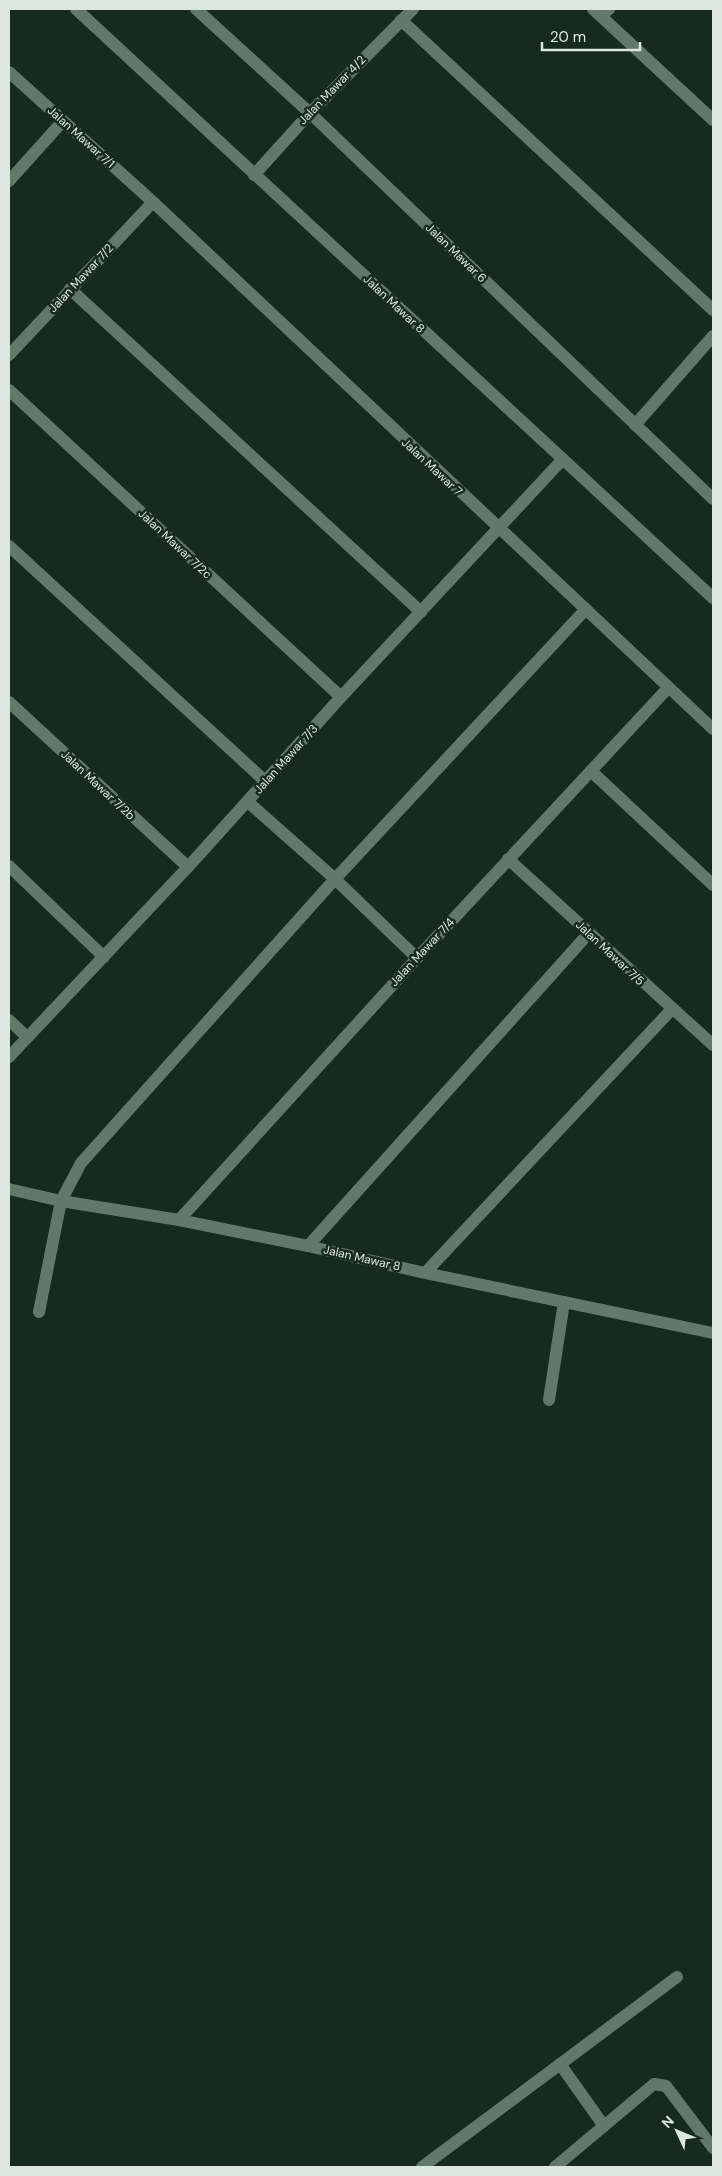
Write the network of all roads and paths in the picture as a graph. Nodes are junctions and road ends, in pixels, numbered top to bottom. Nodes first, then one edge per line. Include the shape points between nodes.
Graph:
1 (76, 9) edge
2 (196, 9) edge
3 (413, 9) edge
4 (601, 11) edge
5 (401, 20) junction
6 (9, 72) edge
7 (310, 113) junction
8 (711, 115) edge
9 (63, 121) junction
10 (254, 174) junction
11 (9, 181) edge
12 (153, 202) junction
13 (70, 289) junction
14 (713, 310) edge
15 (713, 336) edge
16 (9, 355) edge
17 (9, 390) edge
18 (635, 425) junction
19 (563, 460) junction
20 (713, 500) edge
21 (498, 529) junction
22 (9, 546) edge
23 (713, 598) edge
24 (586, 609) junction
25 (421, 612) junction
26 (668, 688) junction
27 (341, 697) junction
28 (9, 702) edge
29 (713, 729) edge
30 (592, 772) junction
31 (265, 782) junction
32 (248, 802) junction
33 (508, 859) junction
34 (9, 866) edge
35 (188, 867) junction
36 (335, 879) junction
37 (713, 885) edge
38 (589, 933) junction
39 (104, 957) junction
40 (417, 958) junction
41 (672, 1009) junction
42 (9, 1020) edge
43 (27, 1037) junction
44 (713, 1045) edge
45 (9, 1057) edge
46 (9, 1189) edge
47 (61, 1201) junction
48 (179, 1220) junction
49 (308, 1246) junction
50 (425, 1273) junction
51 (564, 1302) junction
52 (39, 1312) dead end
53 (713, 1333) edge
54 (549, 1400) dead end
55 (677, 1977) dead end
56 (560, 2064) junction
57 (604, 2126) junction
58 (713, 2148) edge
59 (422, 2167) edge
60 (554, 2167) edge

1 - 10 street, Jalan Mawar 8
2 - 7 street, Jalan Mawar 6
3 - 5 street, Jalan Mawar 4/2
4 - 8 street
5 - 7 street, Jalan Mawar 4/2
5 - 14 street
6 - 9 street, Jalan Mawar 7/1
7 - 10 street, Jalan Mawar 4/2
7 - 18 street, Jalan Mawar 6
9 - 11 street
9 - 12 street, Jalan Mawar 7/1
10 - 19 street, Jalan Mawar 8
12 - 13 street, Jalan Mawar 7/2
12 - 21 street, Jalan Mawar 7
13 - 16 street, Jalan Mawar 7/2
13 - 25 street
15 - 18 street
17 - 27 street, Jalan Mawar 7/2c
18 - 20 street, Jalan Mawar 6
19 - 21 street, Jalan Mawar 7/3
19 - 23 street, Jalan Mawar 8
21 - 24 street, Jalan Mawar 7
21 - 25 street, Jalan Mawar 7/3
22 - 31 street
24 - 26 street, Jalan Mawar 7
24 - 36 street
25 - 27 street, Jalan Mawar 7/3
26 - 29 street, Jalan Mawar 7
26 - 30 street, Jalan Mawar 7/4
27 - 31 street, Jalan Mawar 7/3
28 - 35 street, Jalan Mawar 7/2b
30 - 33 street, Jalan Mawar 7/4
30 - 37 street
31 - 32 street, Jalan Mawar 7/3
32 - 35 street, Jalan Mawar 7/3
32 - 36 street
33 - 38 street, Jalan Mawar 7/5
33 - 40 street, Jalan Mawar 7/4
34 - 39 street
35 - 39 street, Jalan Mawar 7/3
36 - 40 street
36 - 47 street via 81,1163
38 - 41 street, Jalan Mawar 7/5
38 - 49 street
39 - 43 street, Jalan Mawar 7/3
40 - 48 street, Jalan Mawar 7/4
41 - 44 street, Jalan Mawar 7/5
41 - 50 street
42 - 43 street
43 - 45 street, Jalan Mawar 7/3
46 - 47 street, Jalan Mawar 8
47 - 48 street, Jalan Mawar 8
47 - 52 street
48 - 49 street, Jalan Mawar 8
49 - 50 street, Jalan Mawar 8
50 - 51 street, Jalan Mawar 8
51 - 53 street, Jalan Mawar 8
51 - 54 street
55 - 56 street
56 - 57 street
56 - 59 street
57 - 58 street via 654,2084 666,2086
57 - 60 street

